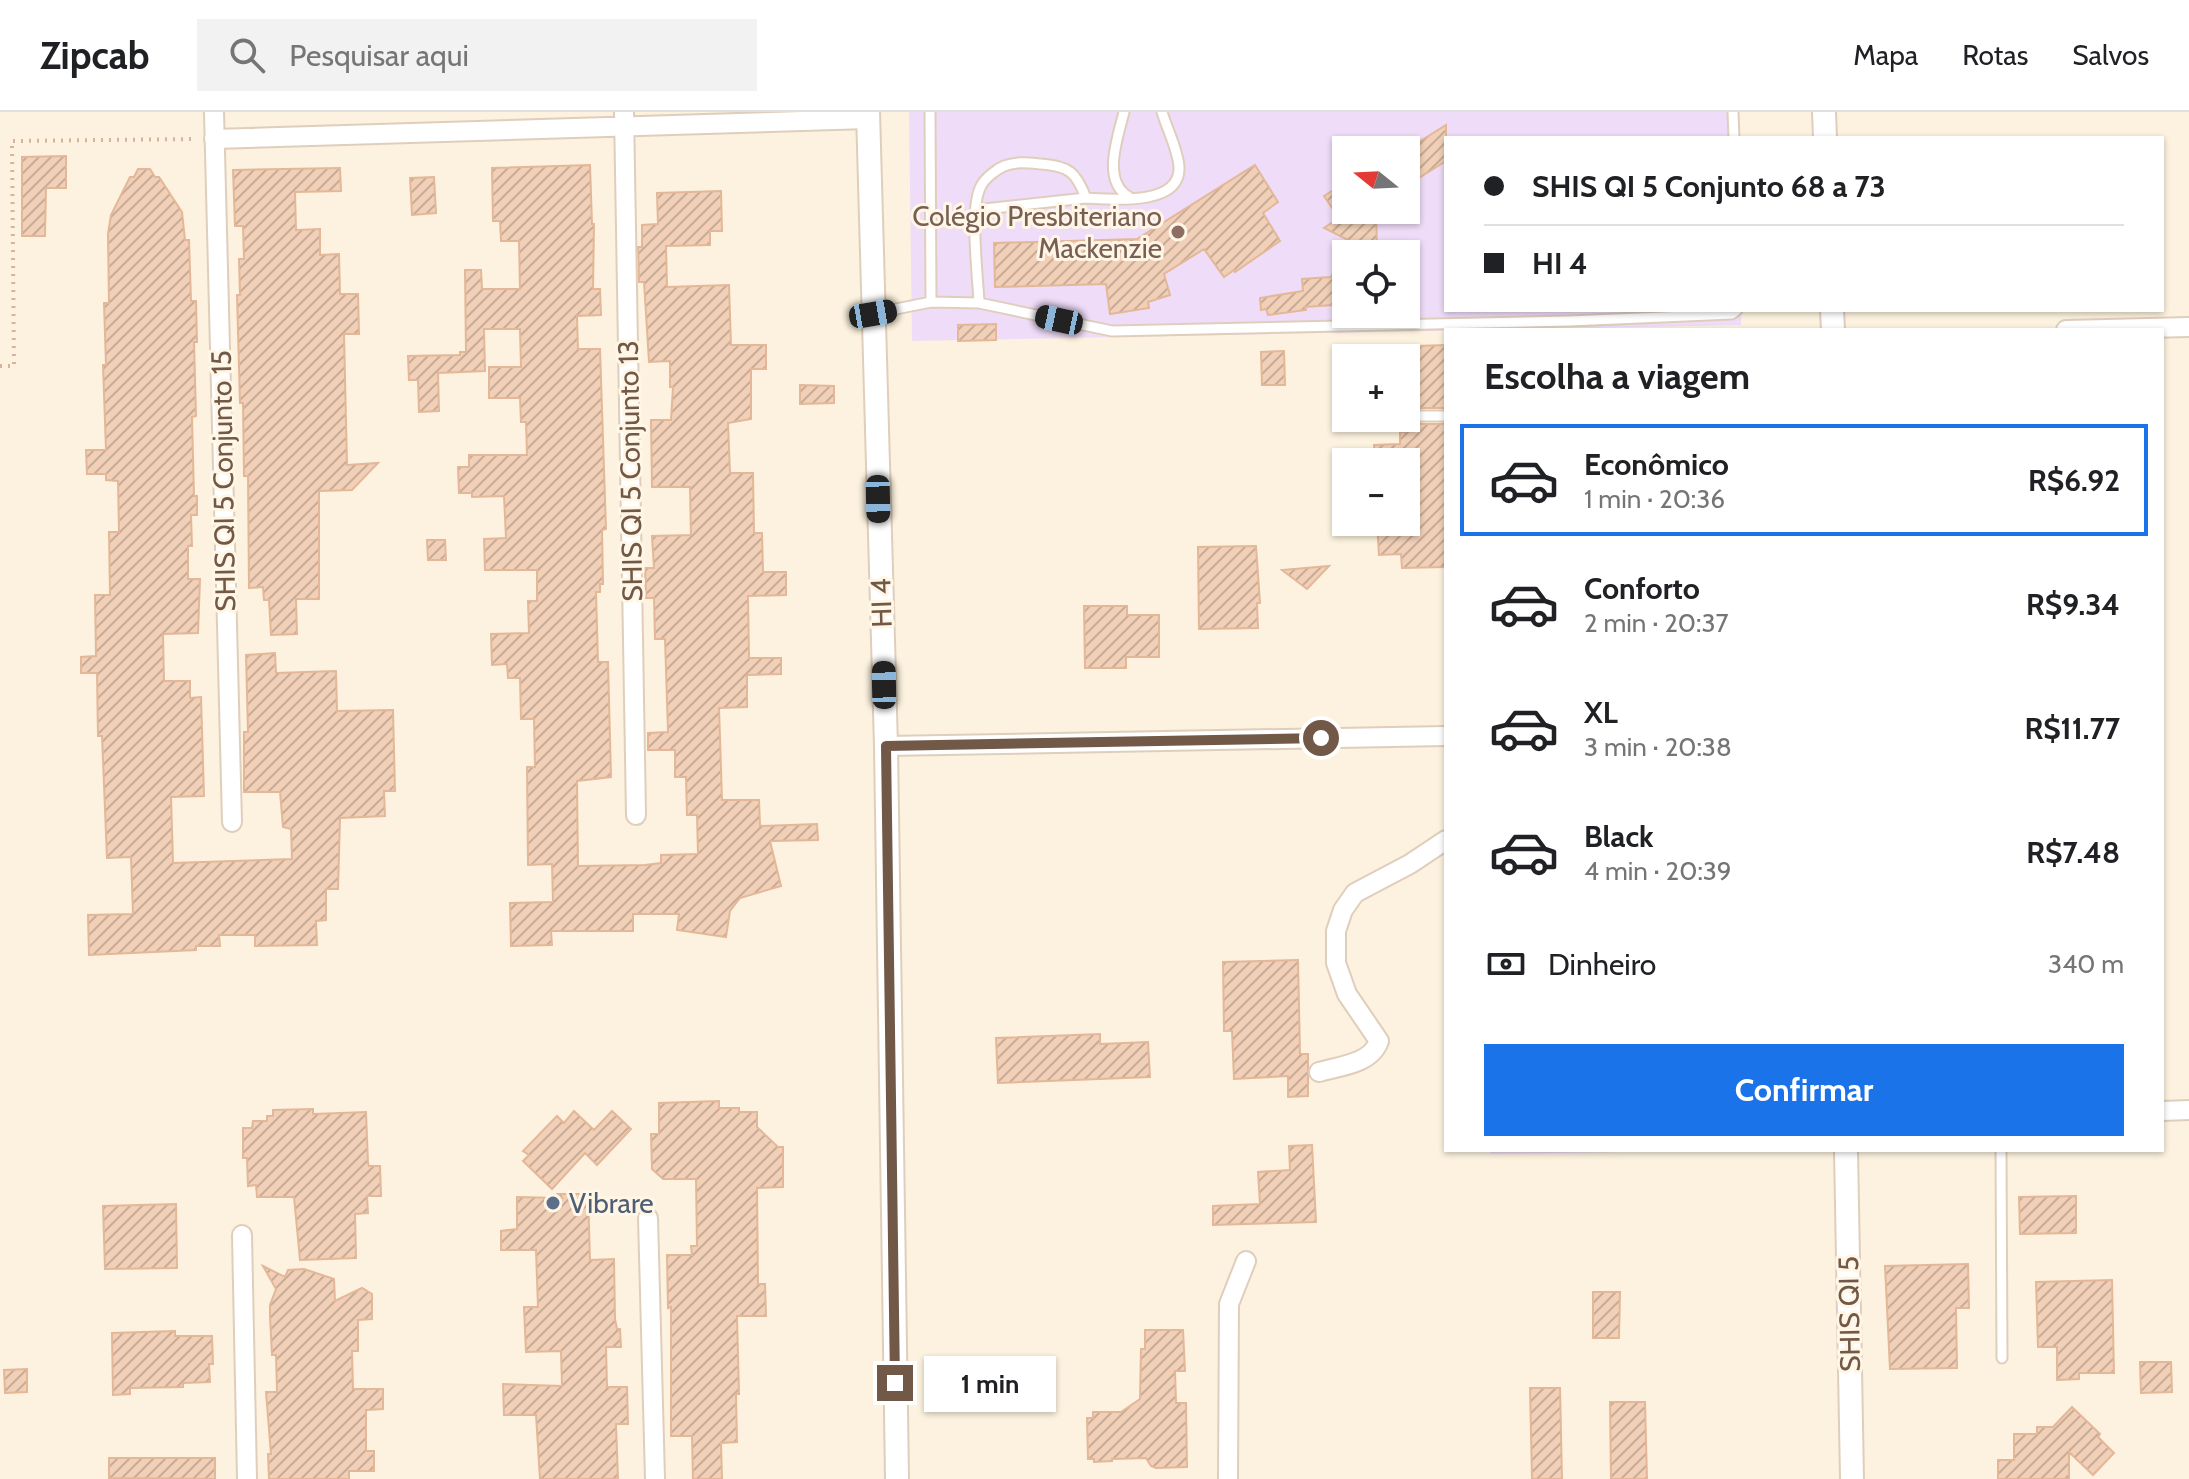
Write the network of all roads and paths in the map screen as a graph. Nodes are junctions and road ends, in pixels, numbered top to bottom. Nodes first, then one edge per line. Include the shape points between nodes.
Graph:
1 (214, 112) edge
2 (930, 112) edge
3 (1124, 112) edge
4 (1162, 112) edge
5 (1733, 112) edge
6 (868, 115) edge
7 (624, 119) edge
8 (1734, 136) edge
9 (214, 139) junction
10 (1086, 198) junction
11 (1132, 199) junction
12 (975, 210) junction
13 (931, 302) junction
14 (979, 303) junction
15 (1734, 312) edge
16 (873, 314) junction
17 (2189, 327) edge
18 (2148, 328) edge
19 (0, 366) edge
20 (1420, 416) edge
21 (1444, 416) edge
22 (1444, 736) edge
23 (886, 746) junction
24 (636, 815) dead end
25 (232, 822) dead end
26 (1444, 841) edge
27 (1319, 1072) dead end
28 (2189, 1110) edge
29 (2164, 1111) edge
30 (1846, 1152) edge
31 (2001, 1152) edge
32 (648, 1218) dead end
33 (242, 1235) dead end
34 (1246, 1261) dead end
35 (2002, 1358) dead end
36 (247, 1479) edge
37 (655, 1479) edge
38 (897, 1479) edge
39 (1228, 1479) edge
40 (1852, 1479) edge

1 - 9 street, SHIS QI 5 Conjunto 15
2 - 13 lane
3 - 11 lane via 1114,181
4 - 11 lane via 1179,168 1176,179 1156,196
5 - 8 lane
6 - 7 street
6 - 16 street, HI 4
7 - 9 street
7 - 24 street, SHIS QI 5 Conjunto 13
9 - 19 path via 12,141 14,366
9 - 25 street, SHIS QI 5 Conjunto 15
10 - 11 lane
10 - 12 lane
10 - 12 lane via 1069,170 1022,163 1004,166 988,177
12 - 14 lane
13 - 14 lane
13 - 16 lane
14 - 15 lane via 1112,331
16 - 23 street, HI 4
17 - 18 street
20 - 21 lane
22 - 23 street
23 - 38 street, HI 4
26 - 27 street via 1355,893 1343,910 1336,931 1336,963 1347,994 1379,1041 1369,1057
28 - 29 street
30 - 40 street, SHIS QI 5
31 - 35 lane
32 - 37 street
33 - 36 street
34 - 39 street via 1229,1304

